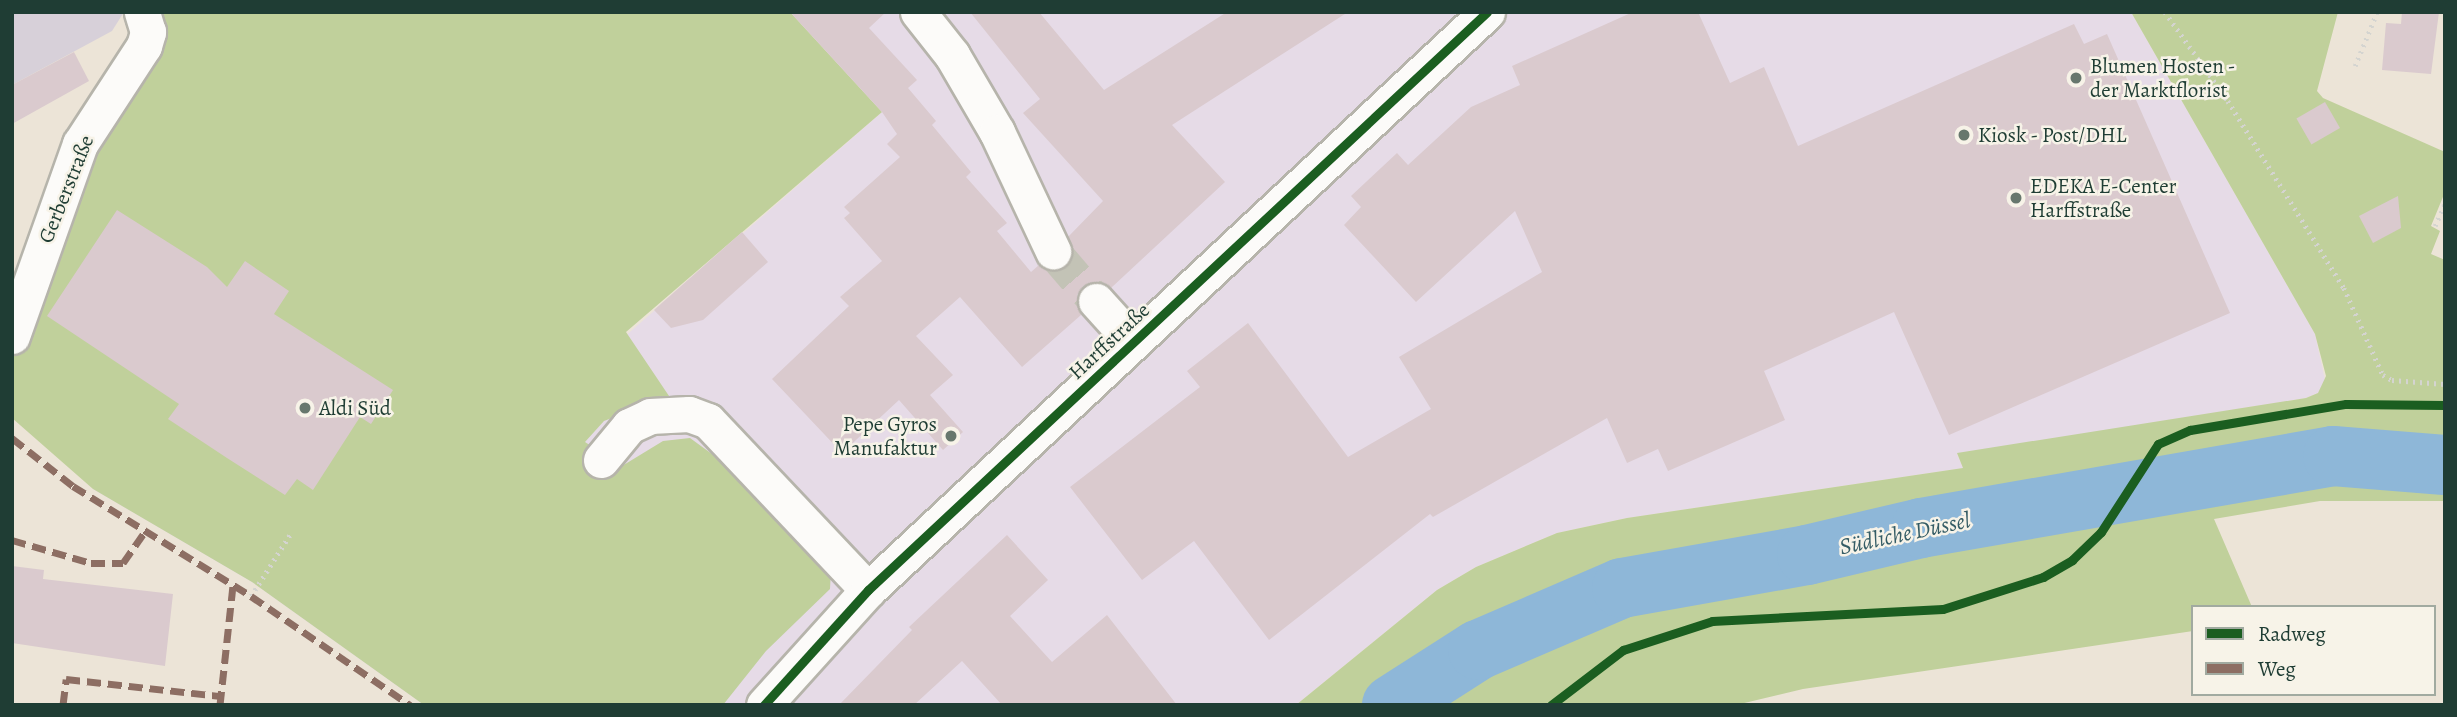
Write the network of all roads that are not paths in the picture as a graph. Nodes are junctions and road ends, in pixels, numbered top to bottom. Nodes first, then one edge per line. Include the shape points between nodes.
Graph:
1 (142, 12) edge
2 (918, 12) edge
3 (1487, 12) edge
4 (1053, 251) tunnel mouth
5 (1096, 302) tunnel mouth
6 (12, 336) edge
7 (1133, 342) junction
8 (601, 460) dead end
9 (867, 590) junction
10 (764, 705) edge

1 - 6 street, Gerberstraße via 149,32 144,46 80,144
2 - 4 street via 952,55 997,132
3 - 7 street, Harffstraße
5 - 7 street
7 - 9 street, Harffstraße
8 - 9 street via 629,426 650,416 689,414 708,421
9 - 10 street, Harffstraße

